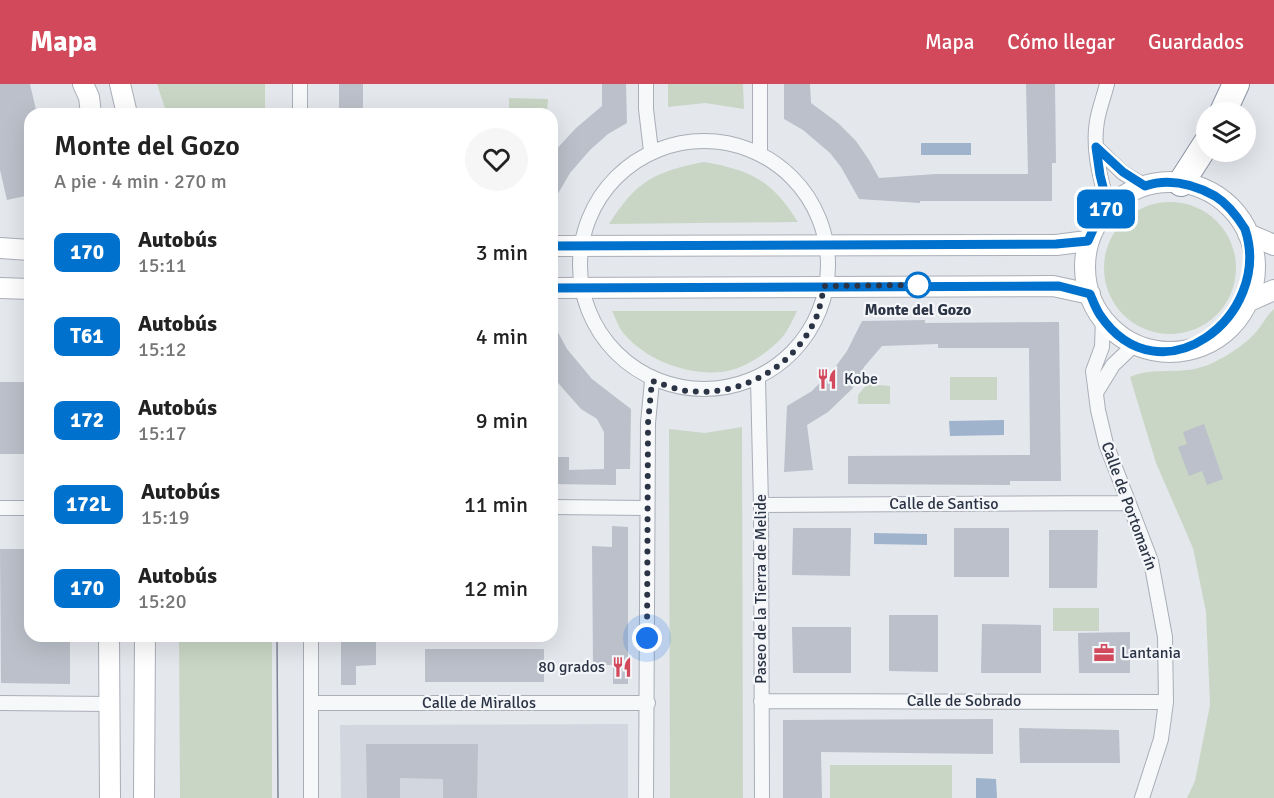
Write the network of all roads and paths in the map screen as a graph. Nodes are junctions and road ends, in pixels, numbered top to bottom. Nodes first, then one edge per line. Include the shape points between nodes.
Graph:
1 (83, 84) edge
2 (120, 84) edge
3 (300, 84) edge
4 (646, 84) edge
5 (760, 84) edge
6 (1107, 84) edge
7 (1236, 84) edge
8 (1228, 102) edge
9 (90, 108) edge
10 (126, 108) edge
11 (300, 108) edge
12 (1096, 147) junction
13 (651, 151) junction
14 (760, 152) junction
15 (1196, 159) edge
16 (1180, 183) junction
17 (1145, 186) junction
18 (1108, 207) junction
19 (1248, 234) junction
20 (1088, 241) junction
21 (827, 245) junction
22 (1274, 245) edge
23 (558, 246) edge
24 (584, 246) junction
25 (0, 248) edge
26 (24, 249) edge
27 (824, 286) junction
28 (0, 288) edge
29 (558, 288) edge
30 (583, 288) junction
31 (24, 289) edge
32 (1274, 290) edge
33 (1090, 294) junction
34 (1247, 302) junction
35 (1103, 318) junction
36 (1135, 344) junction
37 (758, 380) junction
38 (652, 381) junction
39 (1097, 391) junction
40 (1128, 503) junction
41 (761, 505) junction
42 (558, 507) edge
43 (0, 508) edge
44 (24, 508) edge
45 (646, 508) junction
46 (110, 642) edge
47 (145, 642) edge
48 (311, 642) edge
49 (762, 701) junction
50 (1166, 702) junction
51 (310, 703) junction
52 (648, 703) junction
53 (0, 704) edge
54 (110, 704) junction
55 (110, 798) edge
56 (144, 798) edge
57 (310, 798) edge
58 (646, 798) edge
59 (762, 798) edge
60 (1143, 798) edge

1 - 9 street
2 - 10 street
3 - 11 street
4 - 13 street
5 - 14 street
6 - 12 street via 1097,122
7 - 8 highway
12 - 17 street
12 - 18 street
13 - 14 street via 677,142 705,139 733,142
13 - 24 street via 625,167 604,190 590,216
14 - 21 street via 784,168 803,189 818,215
15 - 16 highway
16 - 17 street
16 - 19 street via 1221,200
17 - 18 street
18 - 20 street
19 - 22 street
19 - 34 street via 1256,256 1256,280
20 - 21 street
20 - 33 street via 1084,268
21 - 24 street
21 - 27 street
23 - 24 street
24 - 30 street
25 - 26 street
27 - 30 street
27 - 33 street via 1053,286
27 - 37 street via 817,317 802,342 782,364
28 - 31 street
29 - 30 street
30 - 38 street via 589,311 612,349
32 - 34 street
33 - 35 street
34 - 36 street via 1233,324 1204,344 1187,350 1160,351
35 - 36 street
35 - 39 street, Calle de Portomarín via 1102,346 1093,371
36 - 39 street via 1113,365
37 - 38 street via 723,391 687,391
37 - 41 street, Paseo de la Tierra de Melide
38 - 45 street
39 - 40 street, Calle de Portomarín via 1106,444
40 - 41 street, Calle de Santiso
40 - 50 street, Calle de Portomarín via 1151,561 1165,637
41 - 49 street, Paseo de la Tierra de Melide
42 - 45 street
43 - 44 street
45 - 52 street
46 - 54 street
47 - 56 street
48 - 51 street
49 - 50 street, Calle de Sobrado
49 - 59 street, Paseo de la Tierra de Melide
50 - 60 street, Calle de Portomarín via 1161,740
51 - 52 street, Calle de Mirallos
51 - 57 street
52 - 58 street
53 - 54 street
54 - 55 street

